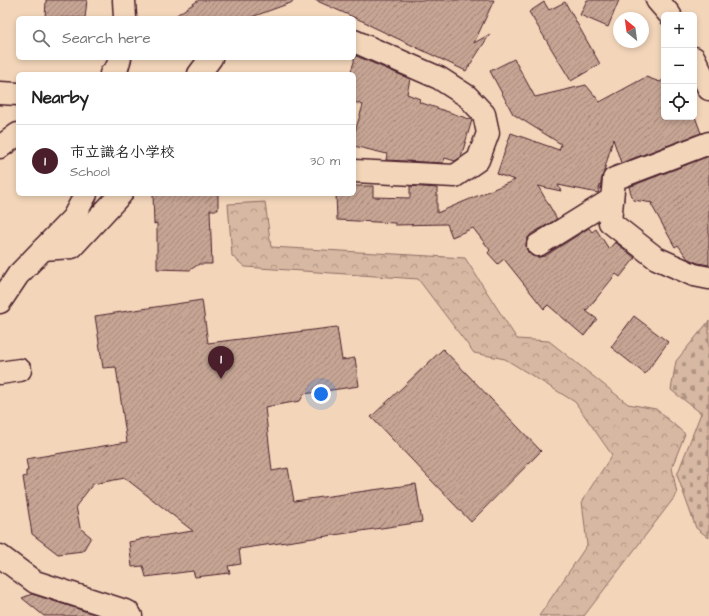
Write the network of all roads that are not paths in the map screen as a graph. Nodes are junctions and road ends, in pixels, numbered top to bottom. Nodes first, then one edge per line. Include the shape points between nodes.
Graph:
1 (124, 0) edge
2 (657, 0) edge
3 (667, 12) edge
4 (125, 16) edge
5 (356, 41) edge
6 (700, 58) edge
7 (119, 60) edge
8 (209, 60) edge
9 (114, 72) edge
10 (200, 72) edge
11 (709, 89) edge
12 (0, 93) edge
13 (16, 94) edge
14 (16, 135) edge
15 (709, 143) edge
16 (0, 147) edge
17 (356, 171) edge
18 (85, 196) edge
19 (119, 196) edge
20 (612, 199) junction
21 (538, 245) dead end
22 (43, 249) junction
23 (709, 278) edge
24 (0, 302) edge
25 (0, 556) edge
26 (131, 616) edge

1 - 4 street
2 - 3 street
5 - 17 street via 440,78 467,96 484,114 488,133 478,160 455,176
6 - 11 street
7 - 9 street
8 - 10 street
12 - 13 street
14 - 16 street
15 - 20 street via 614,180
18 - 22 street via 73,218
19 - 22 street via 72,246
20 - 21 street
20 - 23 street via 610,222 656,258 694,276
22 - 24 street via 18,276
25 - 26 street via 35,582 128,612

